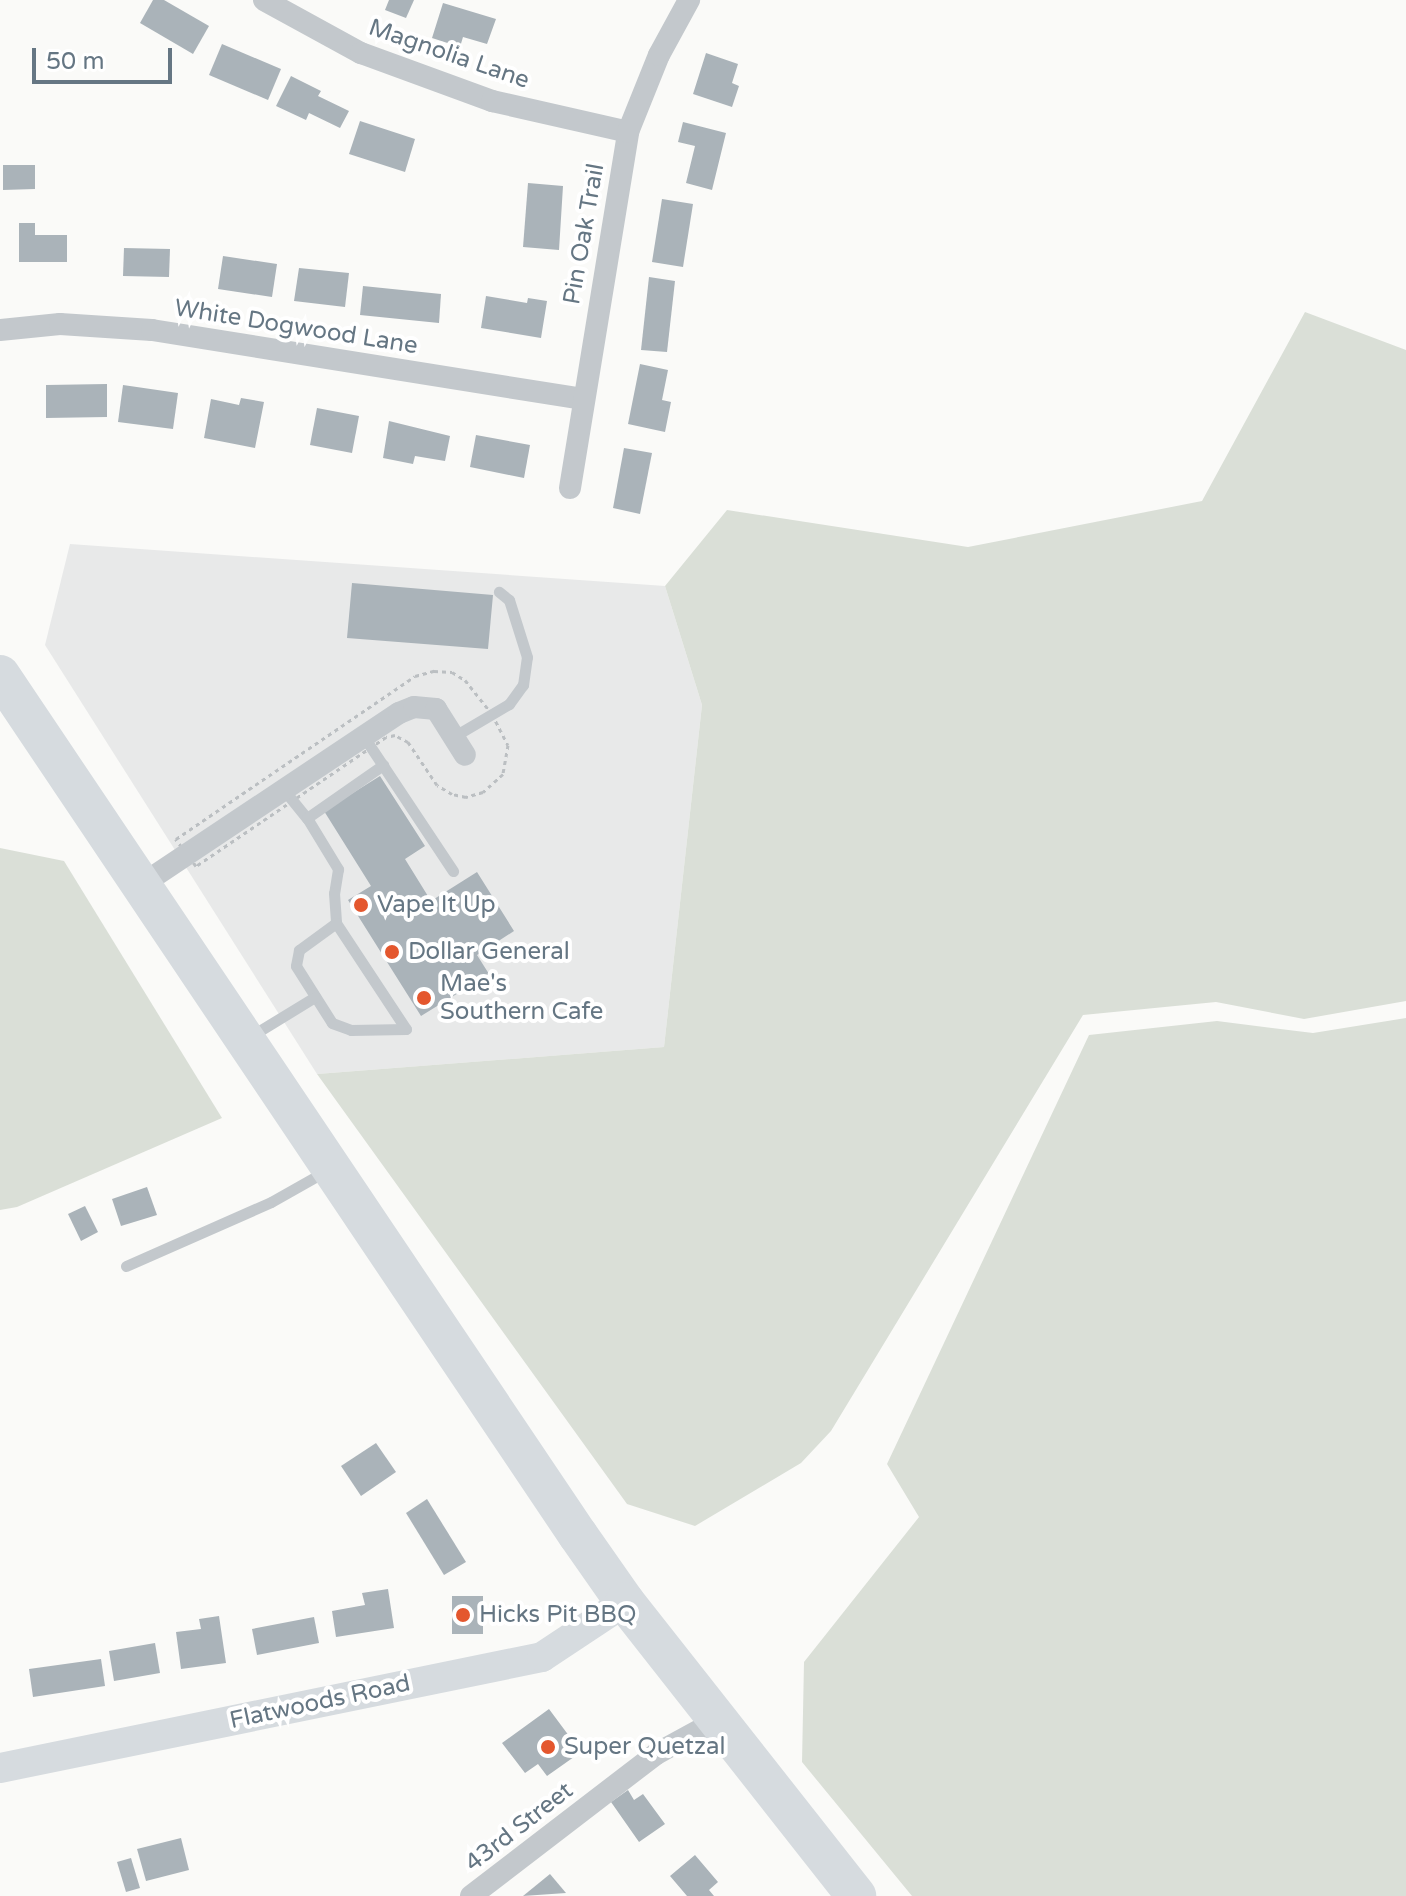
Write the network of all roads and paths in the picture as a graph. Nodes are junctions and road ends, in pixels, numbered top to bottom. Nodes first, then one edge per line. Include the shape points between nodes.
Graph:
1 (264, 0) edge
2 (689, 0) edge
3 (628, 132) junction
4 (0, 330) edge
5 (582, 399) junction
6 (570, 488) dead end
7 (499, 592) dead end
8 (0, 675) edge
9 (364, 737) junction
10 (459, 746) joint
11 (383, 765) junction
12 (284, 790) junction
13 (307, 818) junction
14 (453, 871) dead end
15 (141, 885) junction
16 (336, 923) junction
17 (315, 997) junction
18 (245, 1040) junction
19 (331, 1167) junction
20 (126, 1266) dead end
21 (625, 1602) junction
22 (718, 1720) junction
23 (0, 1768) edge
24 (471, 1896) edge
25 (856, 1896) edge

1 - 3 street, Magnolia Lane via 376,59 492,101
2 - 3 street, Pin Oak Trail via 659,55
3 - 5 street, Pin Oak Trail
4 - 5 street, White Dogwood Lane via 60,324 152,330
5 - 6 street, Pin Oak Trail
7 - 10 lane via 509,600 527,657 523,685 509,704
8 - 15 highway
9 - 10 street via 414,707 436,709
9 - 11 lane
9 - 12 street
11 - 13 lane
11 - 14 lane
12 - 13 lane
12 - 15 street
13 - 16 lane via 338,869
15 - 18 highway
16 - 17 lane via 299,950 296,966
16 - 17 lane via 406,1029 351,1030 332,1023
17 - 18 lane
18 - 19 highway
19 - 20 lane via 271,1202
19 - 21 highway
21 - 22 highway
21 - 23 street, Flatwoods Road via 542,1657
22 - 24 street, 43rd Street via 656,1754
22 - 25 highway

